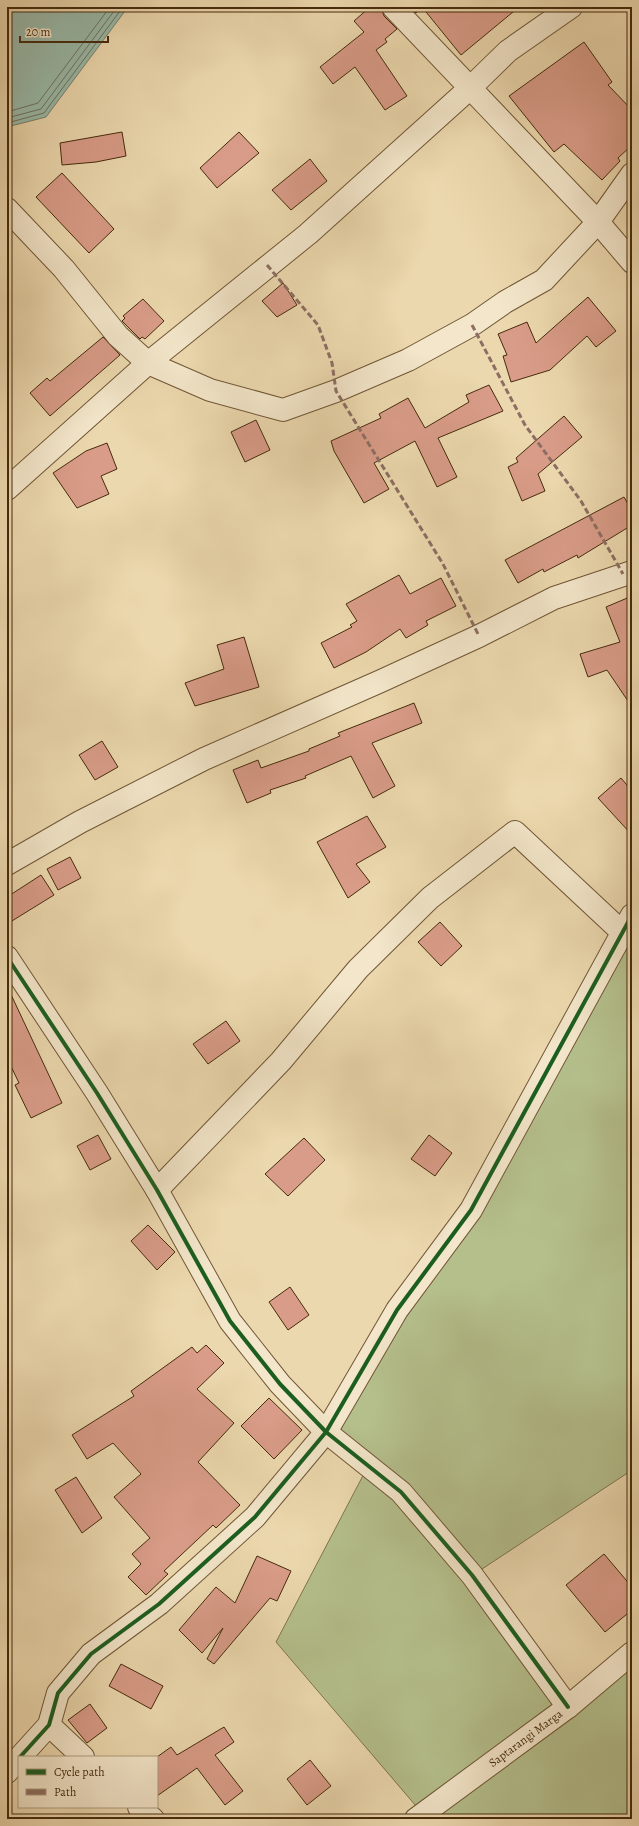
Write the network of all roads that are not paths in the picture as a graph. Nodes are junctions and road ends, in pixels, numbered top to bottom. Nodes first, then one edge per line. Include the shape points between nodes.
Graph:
1 (393, 7) edge
2 (571, 7) edge
3 (469, 89) junction
4 (632, 174) edge
5 (7, 209) edge
6 (598, 222) junction
7 (632, 262) edge
8 (148, 363) junction
9 (7, 489) edge
10 (632, 572) edge
11 (7, 864) edge
12 (627, 924) edge
13 (7, 957) edge
14 (157, 1190) junction
15 (326, 1432) junction
16 (632, 1653) edge
17 (568, 1707) junction
18 (49, 1725) junction
19 (22, 1756) edge
20 (82, 1756) edge
21 (18, 1760) edge
22 (7, 1772) edge
23 (140, 1808) edge
24 (153, 1819) edge
25 (416, 1819) edge

1 - 3 street
2 - 3 street via 508,51
3 - 6 street
3 - 8 street via 308,234
4 - 6 street
5 - 8 street via 64,270 118,336
6 - 7 street
6 - 8 street via 544,280 505,302 472,325 408,360 336,391 283,410 210,390
8 - 9 street
10 - 11 street via 554,598 479,636 204,759 80,822
12 - 14 street via 515,832 430,898 358,969 281,1061
12 - 15 street via 471,1210 397,1310
13 - 14 street via 97,1093
14 - 15 street via 230,1322 280,1384
15 - 17 street via 401,1492 472,1575
15 - 18 street via 255,1517 159,1604 91,1654 58,1693
16 - 17 street, Saptarangi Marga
17 - 25 street, Saptarangi Marga
18 - 19 street
18 - 20 street
21 - 22 street
23 - 24 street

